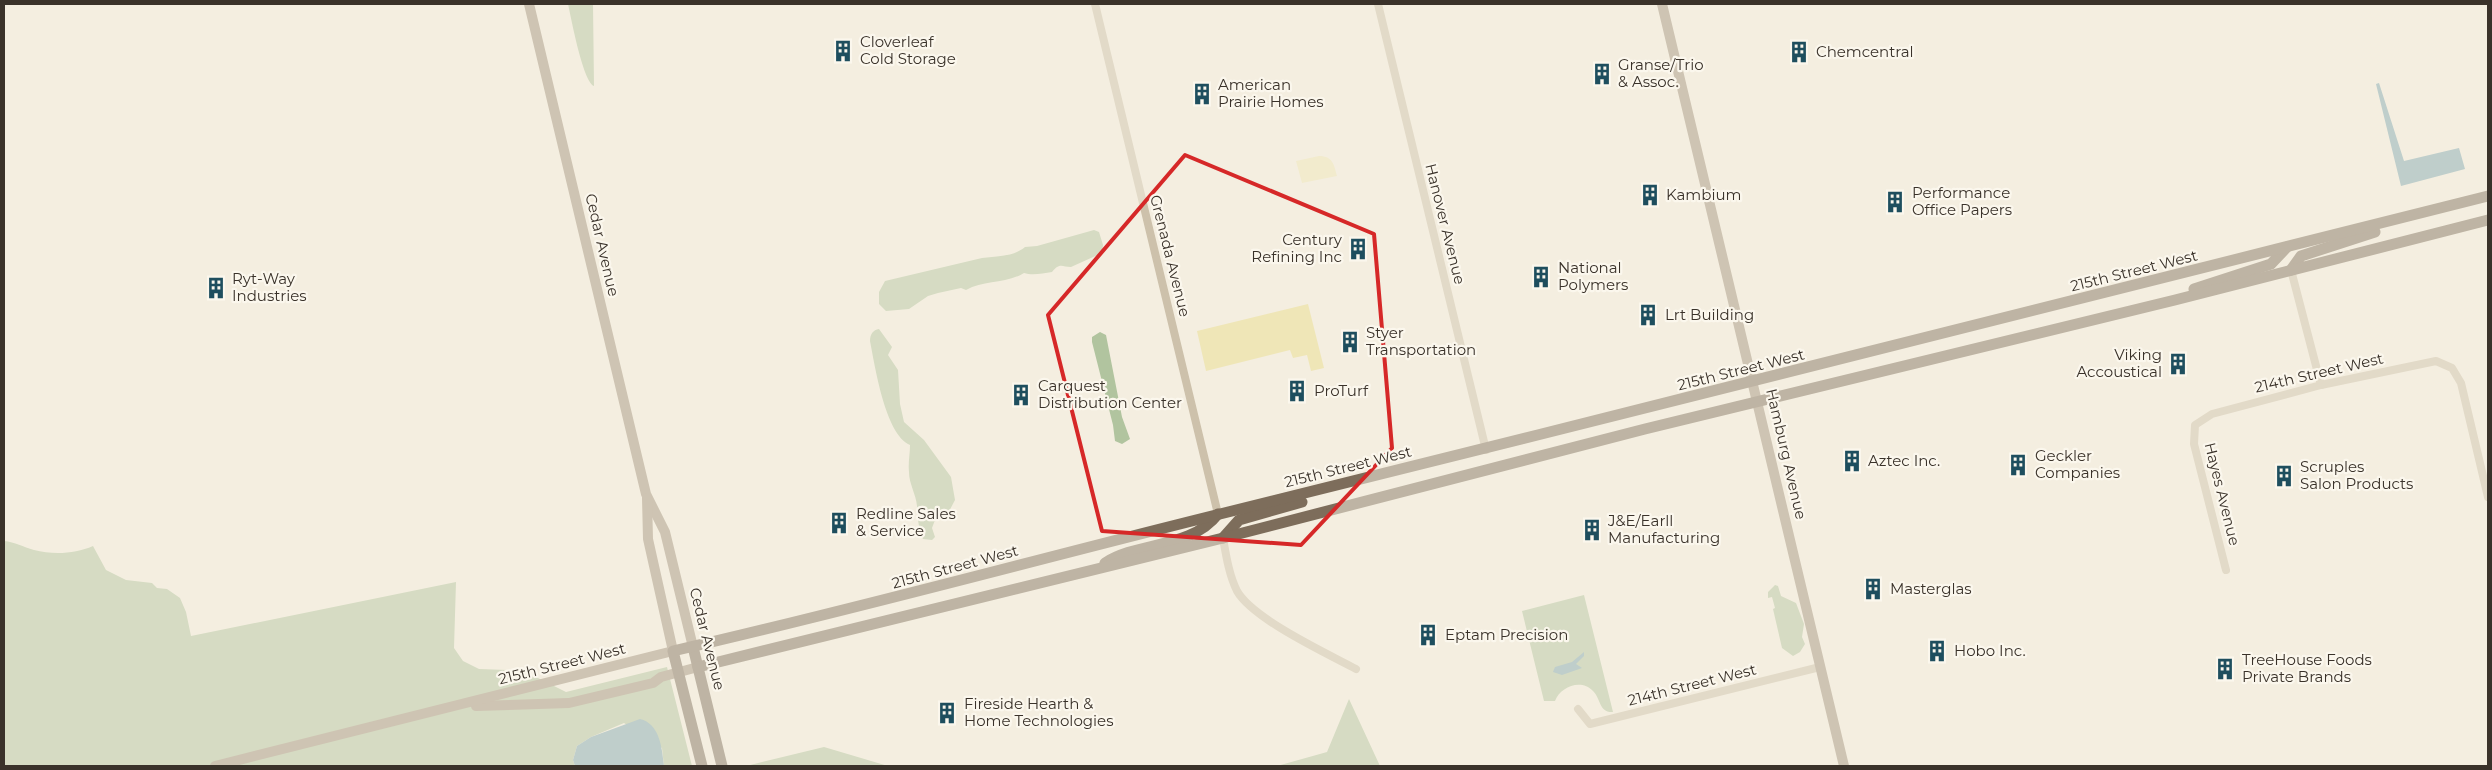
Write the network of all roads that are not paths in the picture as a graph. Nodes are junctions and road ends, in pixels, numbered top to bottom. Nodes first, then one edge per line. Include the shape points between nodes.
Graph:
1 (529, 4) edge
2 (1095, 4) edge
3 (1378, 4) edge
4 (1662, 4) edge
5 (2488, 196) edge
6 (2408, 216) junction
7 (2488, 220) edge
8 (2286, 247) junction
9 (2291, 270) junction
10 (2175, 300) junction
11 (1753, 382) junction
12 (2321, 385) junction
13 (1758, 401) junction
14 (2195, 425) joint
15 (1486, 450) junction
16 (1364, 479) junction
17 (646, 494) junction
18 (2488, 498) edge
19 (1218, 514) junction
20 (1223, 538) junction
21 (1095, 570) junction
22 (2226, 570) dead end
23 (693, 647) junction
24 (673, 652) junction
25 (698, 667) junction
26 (1820, 667) junction
27 (1356, 670) dead end
28 (679, 672) junction
29 (1578, 709) dead end
30 (440, 710) junction
31 (215, 766) edge
32 (702, 766) edge
33 (722, 766) edge
34 (1844, 766) edge

1 - 17 street, Cedar Avenue
2 - 19 street, Grenada Avenue
3 - 15 street, Hanover Avenue
4 - 11 street, Hamburg Avenue
5 - 6 main road, 215th Street West
6 - 8 main road, 215th Street West
6 - 9 main road via 2383,230 2301,256
7 - 9 main road
8 - 10 main road via 2271,264 2202,285
8 - 11 main road, 215th Street West
9 - 10 main road
9 - 12 street
10 - 13 main road
11 - 13 street, Hamburg Avenue
11 - 15 main road, 215th Street West
12 - 14 street, 214th Street West via 2212,414
12 - 18 street, 214th Street West via 2436,361 2452,368 2461,383
13 - 20 main road
13 - 26 street, Hamburg Avenue
14 - 22 street, Hayes Avenue via 2194,444
15 - 16 main road, 215th Street West
16 - 19 main road, 215th Street West
16 - 20 main road via 1309,500 1239,520
17 - 23 street, Cedar Avenue via 665,532
17 - 24 street, Cedar Avenue via 648,539
19 - 21 main road via 1197,532 1114,557
19 - 23 main road, 215th Street West
20 - 21 main road
20 - 27 street via 1232,580 1247,604
21 - 25 main road
23 - 24 main road, 215th Street West
23 - 25 main road, Cedar Avenue
24 - 28 main road, Cedar Avenue
24 - 30 street, 215th Street West
25 - 28 street
25 - 33 main road, Cedar Avenue
26 - 29 street, 214th Street West via 1590,724
26 - 34 street, Hamburg Avenue
28 - 30 street via 653,683 578,702 497,704
28 - 32 main road, Cedar Avenue
30 - 31 street, 215th Street West

